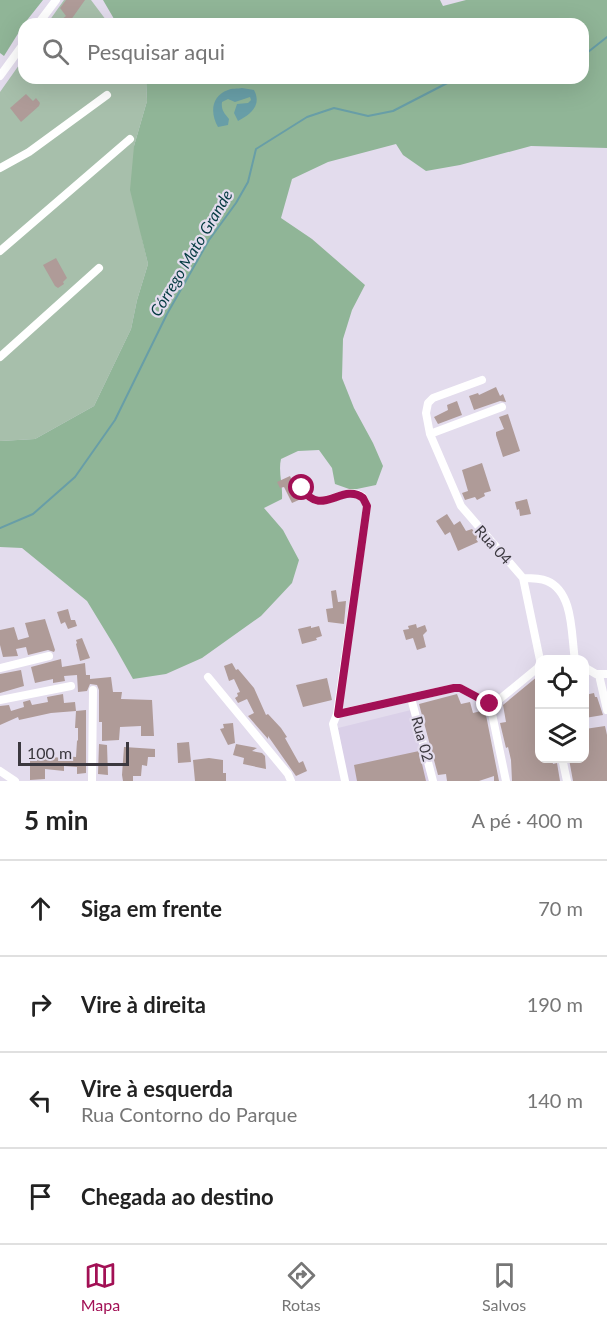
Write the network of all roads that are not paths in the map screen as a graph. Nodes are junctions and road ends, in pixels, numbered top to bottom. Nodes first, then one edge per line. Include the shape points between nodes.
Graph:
1 (56, 0) edge
2 (42, 18) edge
3 (18, 52) edge
4 (0, 76) edge
5 (107, 95) dead end
6 (130, 139) dead end
7 (0, 168) edge
8 (0, 251) edge
9 (99, 268) dead end
10 (0, 357) edge
11 (482, 380) dead end
12 (502, 407) dead end
13 (430, 435) junction
14 (302, 488) dead end
15 (522, 578) junction
16 (539, 655) edge
17 (572, 655) edge
18 (49, 656) dead end
19 (0, 668) edge
20 (589, 669) edge
21 (535, 670) edge
22 (603, 675) edge
23 (208, 677) dead end
24 (71, 686) dead end
25 (93, 690) dead end
26 (411, 698) junction
27 (0, 700) edge
28 (490, 704) junction
29 (607, 710) edge
30 (338, 714) junction
31 (563, 763) edge
32 (0, 771) edge
33 (503, 780) edge
34 (15, 781) edge
35 (92, 781) edge
36 (291, 781) edge
37 (345, 781) edge
38 (433, 781) edge
39 (567, 781) edge

1 - 2 street
3 - 4 street
5 - 7 street via 29,152
6 - 8 street
9 - 10 street
11 - 13 street, Rua 04 via 433,398 426,413
12 - 13 street
13 - 15 street, Rua 04 via 461,506
14 - 30 street via 314,501 352,493 363,498 367,506
15 - 16 street, Rua 04
15 - 17 street via 545,580 563,596
18 - 19 street
20 - 22 street
21 - 28 street
22 - 29 street
23 - 36 street
24 - 27 street
25 - 35 street
26 - 28 street via 460,688
26 - 30 street
26 - 38 street, Rua 02
28 - 33 street
30 - 37 street via 333,724
31 - 39 street
32 - 34 street

